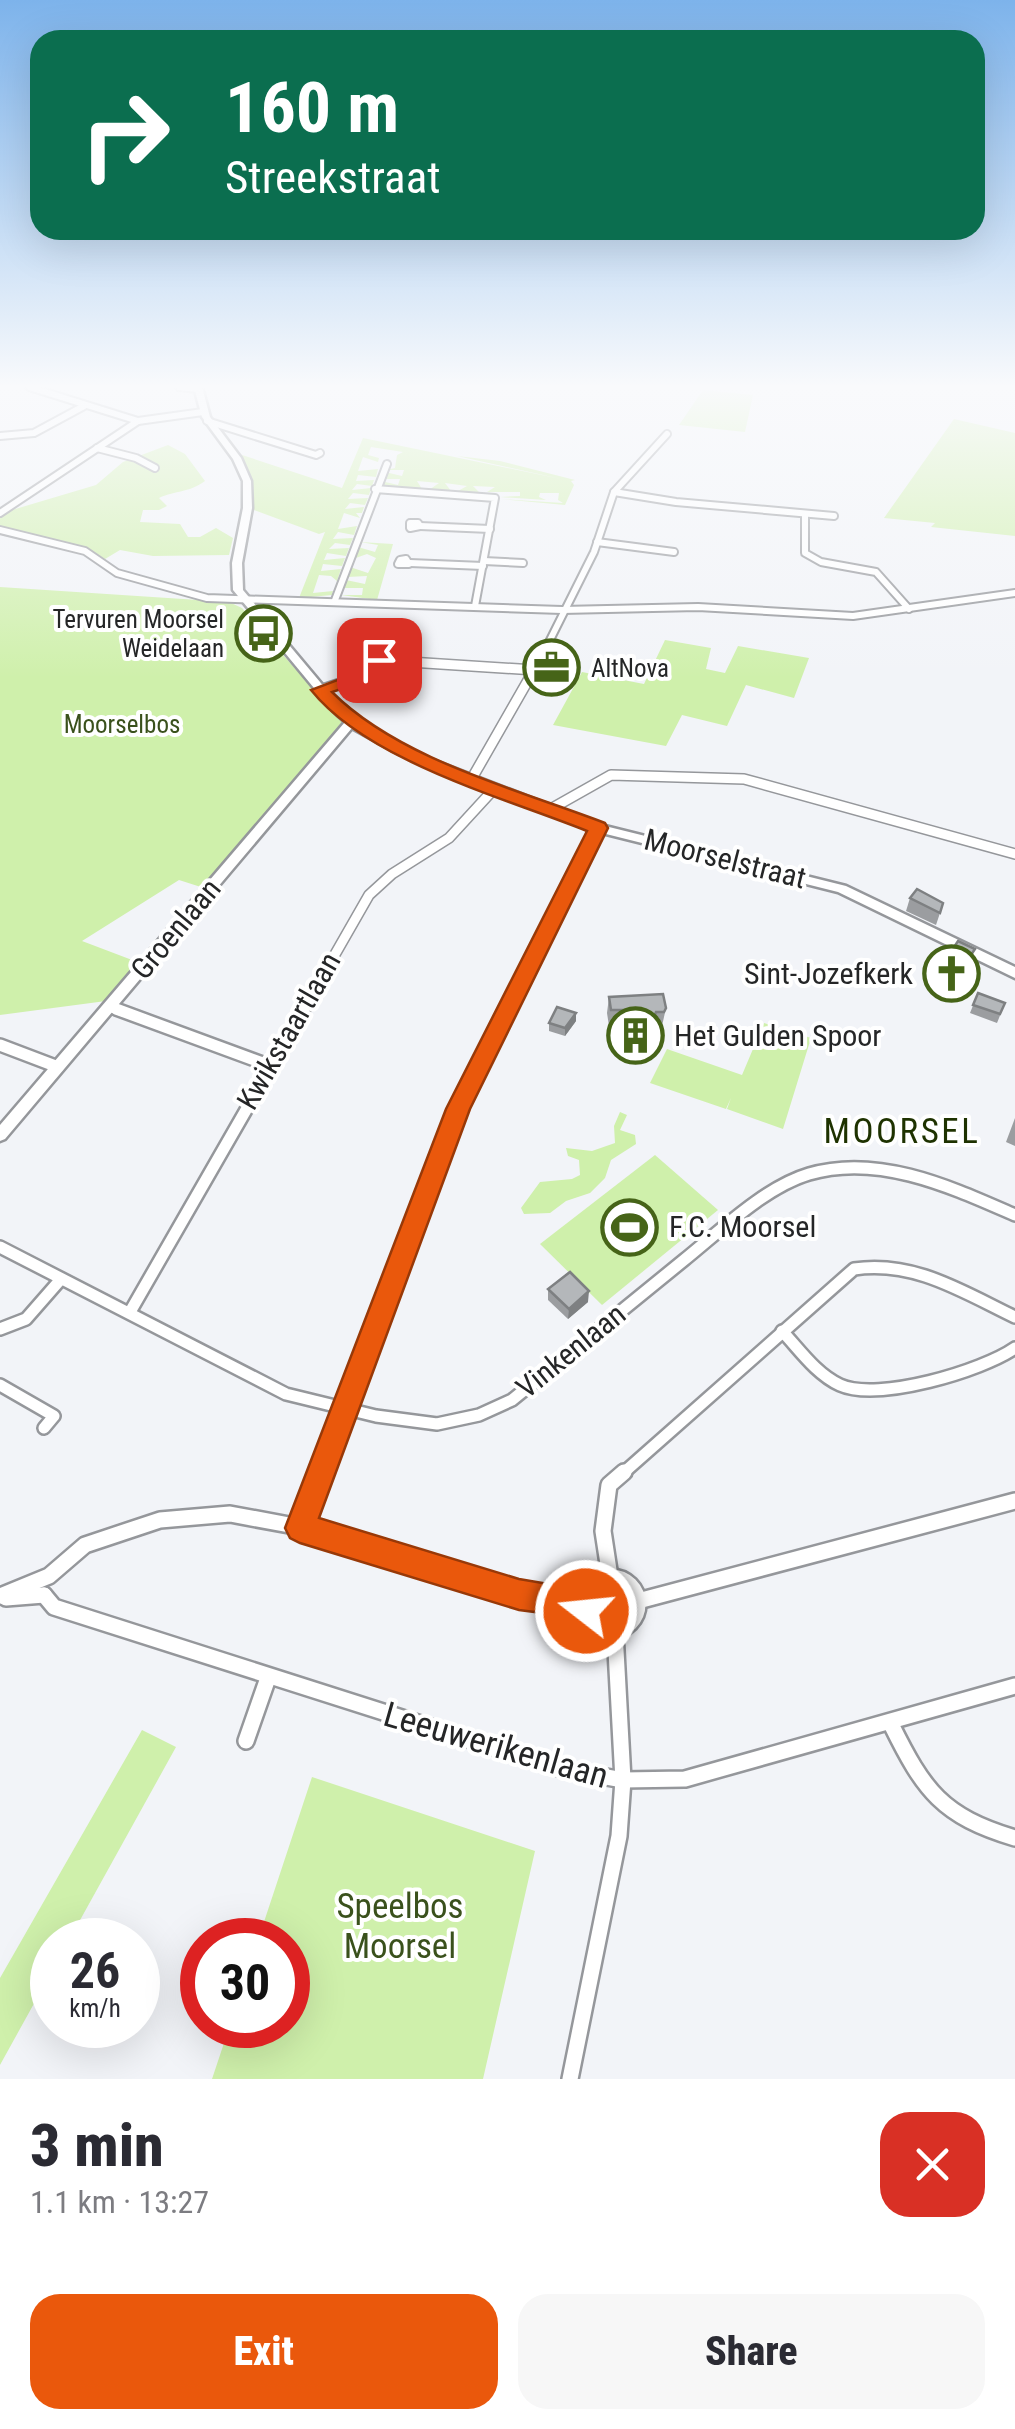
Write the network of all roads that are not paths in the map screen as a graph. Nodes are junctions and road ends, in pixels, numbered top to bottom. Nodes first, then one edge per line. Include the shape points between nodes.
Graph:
1 (43, 484) edge
2 (248, 484) edge
3 (377, 484) edge
4 (621, 484) edge
5 (375, 489) junction
6 (614, 492) junction
7 (0, 513) edge
8 (805, 514) junction
9 (834, 516) dead end
10 (420, 526) dead end
11 (490, 529) junction
12 (0, 530) edge
13 (597, 542) junction
14 (674, 552) dead end
15 (410, 562) dead end
16 (523, 562) dead end
17 (483, 563) junction
18 (1015, 593) edge
19 (244, 600) junction
20 (335, 600) junction
21 (475, 606) junction
22 (909, 608) junction
23 (562, 610) junction
24 (535, 670) junction
25 (320, 690) junction
26 (352, 722) junction
27 (472, 780) junction
28 (494, 789) junction
29 (550, 810) junction
30 (598, 828) junction
31 (1015, 854) edge
32 (1015, 973) edge
33 (110, 1007) junction
34 (0, 1045) edge
35 (268, 1065) junction
36 (58, 1067) junction
37 (0, 1136) edge
38 (1015, 1214) edge
39 (0, 1247) edge
40 (62, 1278) junction
41 (130, 1312) junction
42 (1015, 1317) edge
43 (0, 1329) edge
44 (782, 1331) junction
45 (1015, 1348) edge
46 (0, 1384) edge
47 (344, 1410) junction
48 (44, 1428) dead end
49 (1015, 1501) edge
50 (300, 1528) junction
51 (49, 1576) junction
52 (610, 1577) junction
53 (44, 1595) junction
54 (0, 1597) edge
55 (638, 1601) junction
56 (585, 1603) junction
57 (615, 1632) junction
58 (268, 1678) junction
59 (1015, 1686) edge
60 (891, 1724) junction
61 (246, 1741) dead end
62 (623, 1780) junction
63 (1015, 1838) edge
64 (570, 2079) edge

1 - 7 street
2 - 19 street via 236,579
3 - 5 street
4 - 6 street
5 - 11 street via 490,494 496,500
5 - 20 street
6 - 8 street
6 - 13 street
8 - 9 street
8 - 22 street via 805,554 881,575
10 - 11 street
11 - 17 street
12 - 19 street via 85,550 114,572 188,596
13 - 14 street
13 - 23 street
15 - 17 street
16 - 17 street
17 - 21 street
18 - 22 street
19 - 20 street
19 - 25 street, Moorselstraat
20 - 21 street
21 - 23 street
22 - 23 street via 852,616 698,607
23 - 24 street
24 - 25 street via 379,660 370,673
24 - 27 street
25 - 26 street, Moorselstraat
26 - 27 street, Moorselstraat via 402,752
26 - 33 street, Groenlaan
27 - 28 street, Moorselstraat
28 - 29 street, Moorselstraat
28 - 35 street, Kwikstaartlaan via 449,838 369,895
29 - 30 street, Moorselstraat
29 - 31 street via 610,774 744,780
30 - 32 street, Moorselstraat via 842,889
30 - 47 street via 458,1109
33 - 35 street
33 - 36 street, Groenlaan
34 - 36 street
35 - 41 street, Kwikstaartlaan
36 - 37 street, Groenlaan
38 - 47 street, Vinkenlaan via 939,1182 898,1173 857,1168 809,1174 752,1205 512,1400 437,1424
39 - 40 street, Vinkenlaan
40 - 41 street, Vinkenlaan
40 - 43 street via 26,1319
41 - 47 street, Vinkenlaan via 286,1394
42 - 44 street via 898,1264 876,1263 854,1269
44 - 45 street via 832,1380 866,1392 994,1363
44 - 52 street via 610,1485 603,1531
46 - 48 street via 54,1416
47 - 50 street
49 - 55 street
50 - 51 street via 230,1514 160,1520 85,1545
50 - 56 street via 519,1595
51 - 53 street
51 - 54 street
52 - 55 street via 628,1584
52 - 56 street via 590,1588
53 - 54 street
53 - 58 street, Leeuwerikenlaan via 54,1607
55 - 57 street via 630,1625
56 - 57 street via 594,1624
57 - 62 street
58 - 61 street
58 - 62 street, Leeuwerikenlaan via 562,1769
59 - 60 street, Leeuwerikenlaan
60 - 62 street, Leeuwerikenlaan via 685,1779
60 - 63 street via 918,1781 956,1819
62 - 64 street via 619,1836

